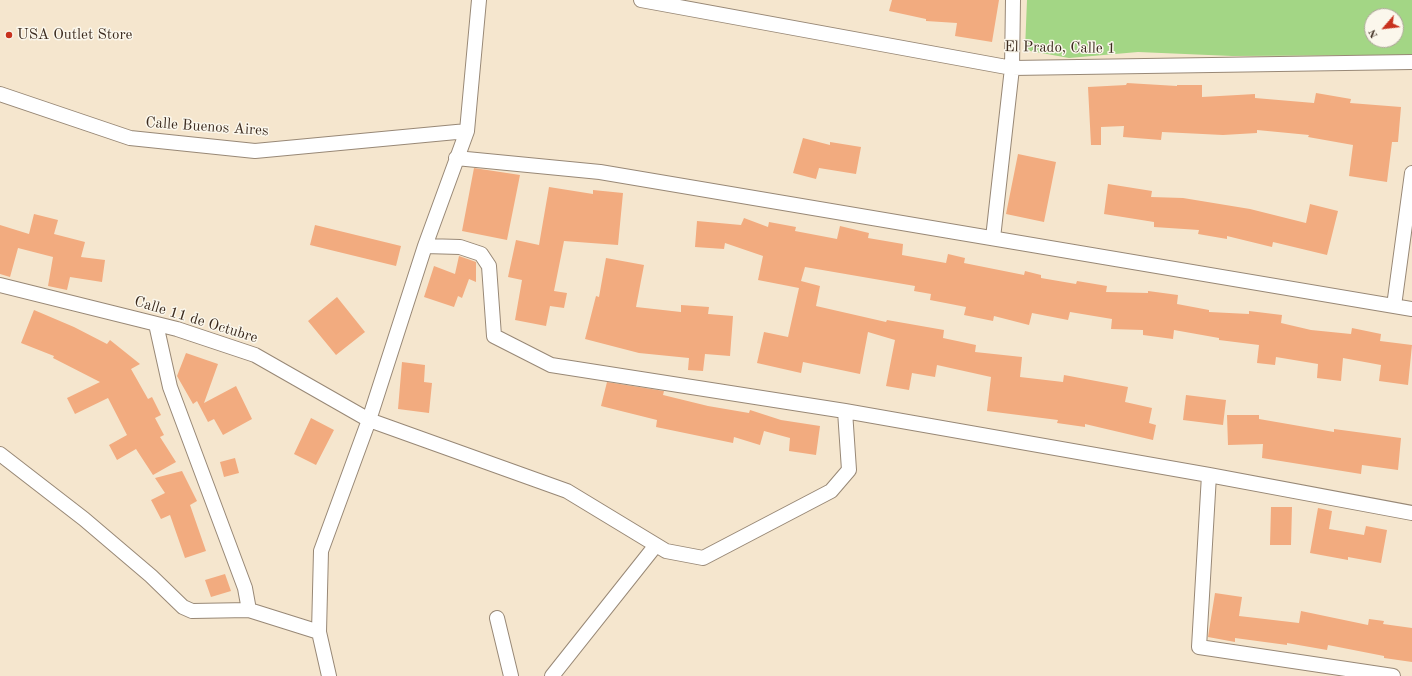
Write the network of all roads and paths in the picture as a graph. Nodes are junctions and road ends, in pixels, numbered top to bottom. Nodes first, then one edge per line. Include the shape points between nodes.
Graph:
1 (479, 0) edge
2 (641, 0) edge
3 (1013, 0) edge
4 (1412, 62) edge
5 (1012, 68) junction
6 (0, 94) edge
7 (467, 131) junction
8 (456, 158) junction
9 (1412, 173) edge
10 (993, 238) junction
11 (425, 246) junction
12 (0, 285) edge
13 (1394, 306) junction
14 (1412, 309) edge
15 (156, 324) junction
16 (845, 411) junction
17 (369, 420) junction
18 (0, 454) edge
19 (1209, 475) junction
20 (1412, 513) edge
21 (656, 545) junction
22 (249, 610) junction
23 (497, 618) dead end
24 (319, 632) junction
25 (330, 676) edge
26 (511, 676) edge
27 (552, 676) edge
28 (1393, 676) edge

1 - 7 street
2 - 5 street, El Prado, Calle 1
3 - 5 street
4 - 5 street, El Prado, Calle 1
5 - 10 street
6 - 7 street, Calle Buenos Aires via 130,138 255,151
7 - 8 street
8 - 10 street via 600,172
8 - 11 street
9 - 13 street
10 - 13 street
11 - 16 street via 460,247 481,254 489,266 494,336 551,365
11 - 17 street
12 - 15 street, Calle 11 de Octubre
13 - 14 street
15 - 17 street, Calle 11 de Octubre via 255,355
15 - 22 street via 170,387 245,588
16 - 19 street
16 - 21 street, Calle 11 de Octubre via 849,470 831,491 703,558 666,551
17 - 21 street, Calle 11 de Octubre via 567,491
17 - 24 street via 321,551
18 - 22 street via 84,519 183,607 192,611
19 - 20 street
19 - 28 street via 1199,646
21 - 27 street
22 - 24 street
23 - 26 street
24 - 25 street

